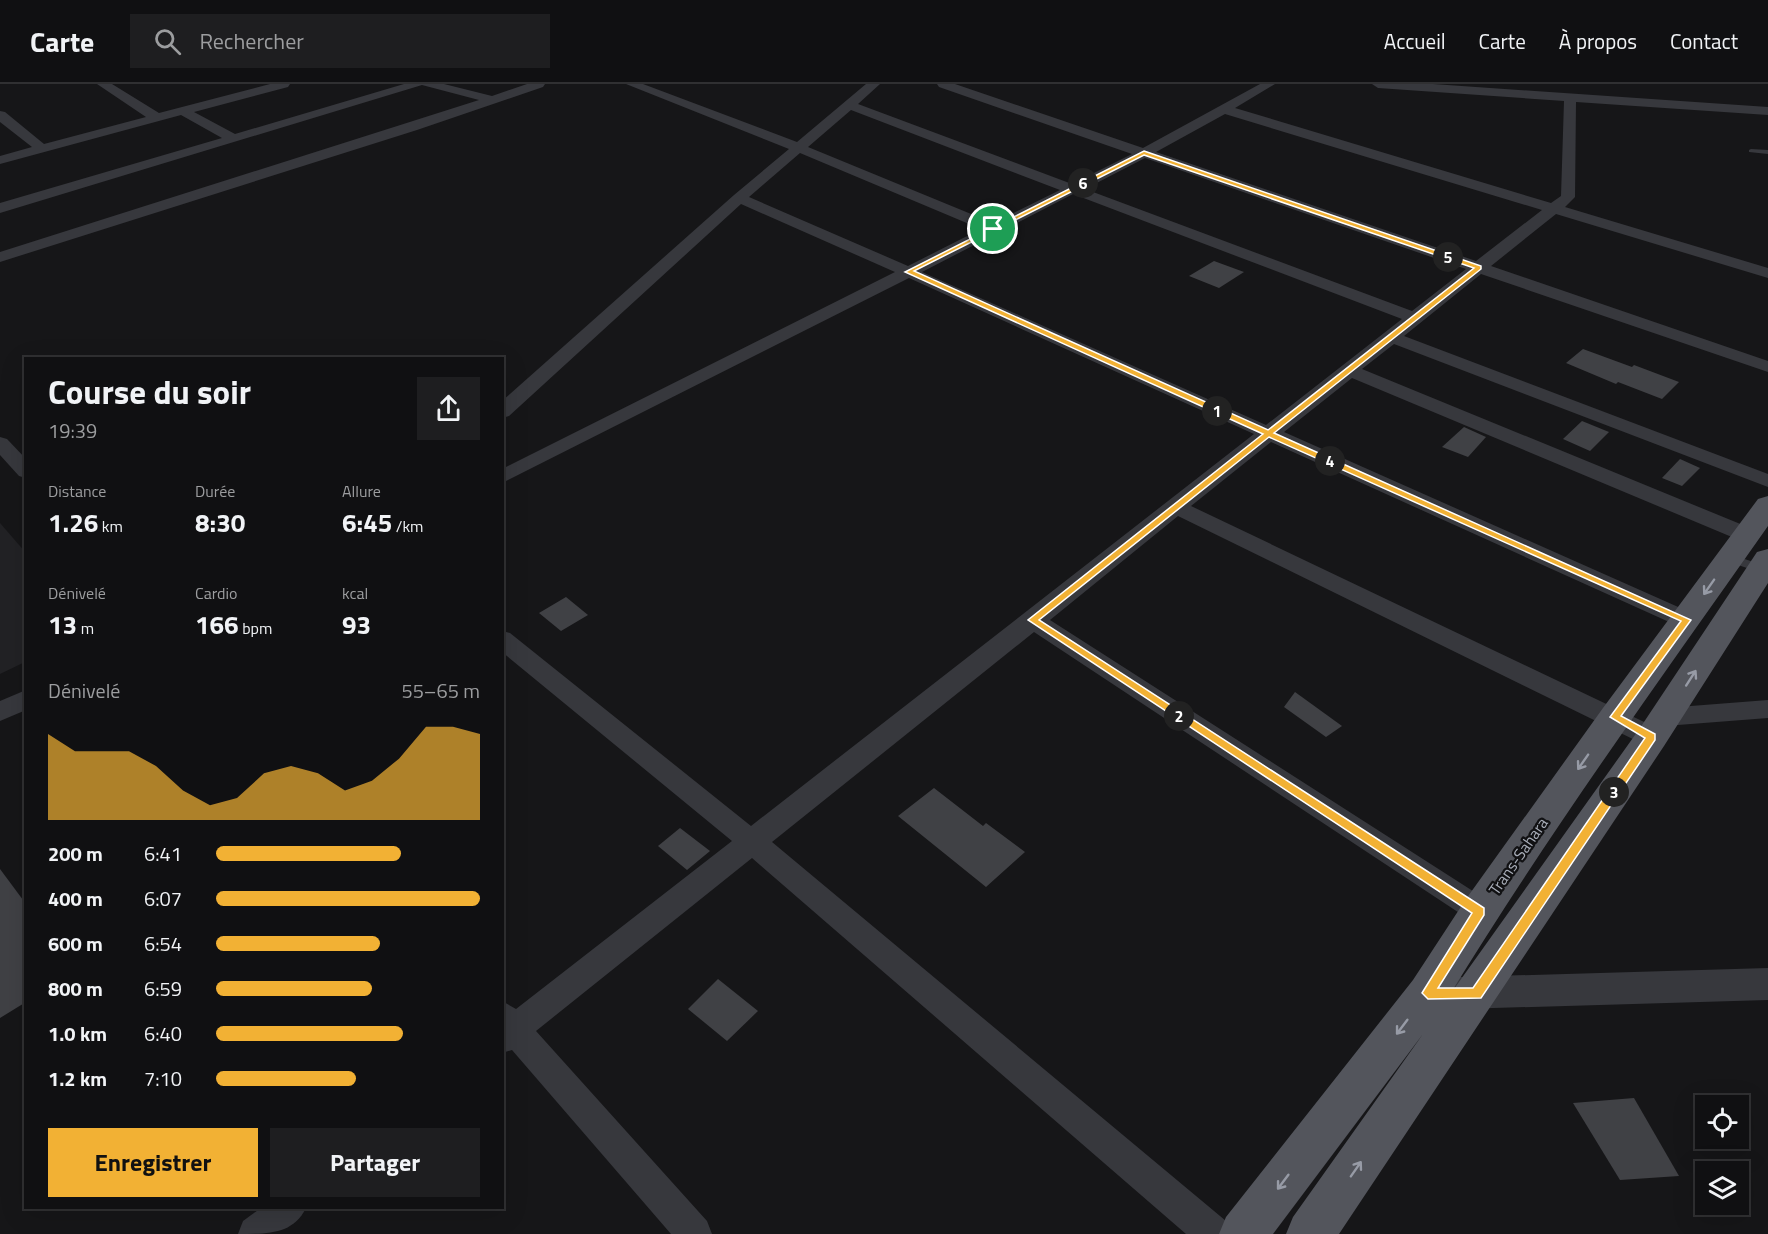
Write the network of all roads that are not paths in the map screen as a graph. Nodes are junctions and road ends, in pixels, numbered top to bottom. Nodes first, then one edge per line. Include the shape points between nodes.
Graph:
1 (103, 84) edge
2 (224, 84) edge
3 (284, 84) edge
4 (417, 84) edge
5 (428, 84) edge
6 (538, 84) edge
7 (632, 84) edge
8 (874, 84) edge
9 (943, 84) edge
10 (1269, 84) edge
11 (1378, 84) edge
12 (240, 95) junction
13 (1570, 98) junction
14 (490, 99) junction
15 (849, 105) junction
16 (1224, 109) junction
17 (183, 111) junction
18 (1768, 111) edge
19 (0, 115) edge
20 (158, 118) junction
21 (234, 139) junction
22 (41, 148) junction
23 (799, 148) junction
24 (1751, 151) dead end
25 (1768, 152) edge
26 (1144, 153) junction
27 (0, 160) edge
28 (1072, 189) junction
29 (738, 198) junction
30 (0, 208) edge
31 (1554, 208) junction
32 (993, 229) junction
33 (0, 257) edge
34 (1479, 268) junction
35 (909, 272) junction
36 (1768, 273) edge
37 (1415, 318) junction
38 (1392, 337) junction
39 (1768, 367) edge
40 (1349, 370) junction
41 (504, 410) edge
42 (1269, 434) junction
43 (0, 443) edge
44 (24, 470) edge
45 (504, 476) edge
46 (1768, 482) edge
47 (1176, 507) junction
48 (1757, 550) edge
49 (1033, 620) junction
50 (1686, 620) junction
51 (504, 641) edge
52 (24, 700) edge
53 (1768, 709) edge
54 (0, 712) edge
55 (1615, 717) junction
56 (1658, 727) junction
57 (752, 842) junction
58 (1480, 911) junction
59 (1768, 984) edge
60 (1428, 993) junction
61 (1477, 994) junction
62 (507, 1028) edge
63 (288, 1209) edge
64 (256, 1234) edge
65 (694, 1234) edge
66 (1213, 1234) edge
67 (1243, 1234) edge
68 (1310, 1234) edge

1 - 20 street
2 - 12 street
3 - 12 street
4 - 21 street
5 - 14 street
6 - 14 street
7 - 23 street
8 - 15 street
9 - 26 street
10 - 16 street
11 - 13 street
12 - 17 street
13 - 18 street
13 - 31 street via 1568,197
14 - 33 street
15 - 23 street
15 - 28 street
16 - 26 street
16 - 31 street
17 - 20 street
17 - 21 street
19 - 22 street
20 - 22 street
21 - 30 street
22 - 27 street
23 - 29 street
23 - 32 street
24 - 25 lane
26 - 28 street
26 - 34 street
28 - 32 street
28 - 37 street
29 - 35 street
29 - 41 street
31 - 34 street
31 - 36 street
32 - 35 street
34 - 37 street
34 - 39 street
35 - 42 street
35 - 45 street
37 - 38 street
38 - 40 street
38 - 46 street
40 - 42 street
40 - 48 street
42 - 47 street
42 - 50 street
43 - 44 street
47 - 49 street
47 - 55 street
48 -> 50 main road, Trans-Sahara
56 -> 48 main road
49 - 57 street
49 - 58 street
50 - 55 main road, Trans-Sahara
51 - 57 street
52 - 54 street
53 - 56 street
55 - 56 street
55 -> 58 main road, Trans-Sahara
56 - 61 main road
57 - 62 street
57 - 66 street
58 - 60 main road, Trans-Sahara
59 - 61 street
60 - 61 street
60 -> 67 main road, Trans-Sahara
68 -> 61 main road
62 - 65 street
63 - 64 street

